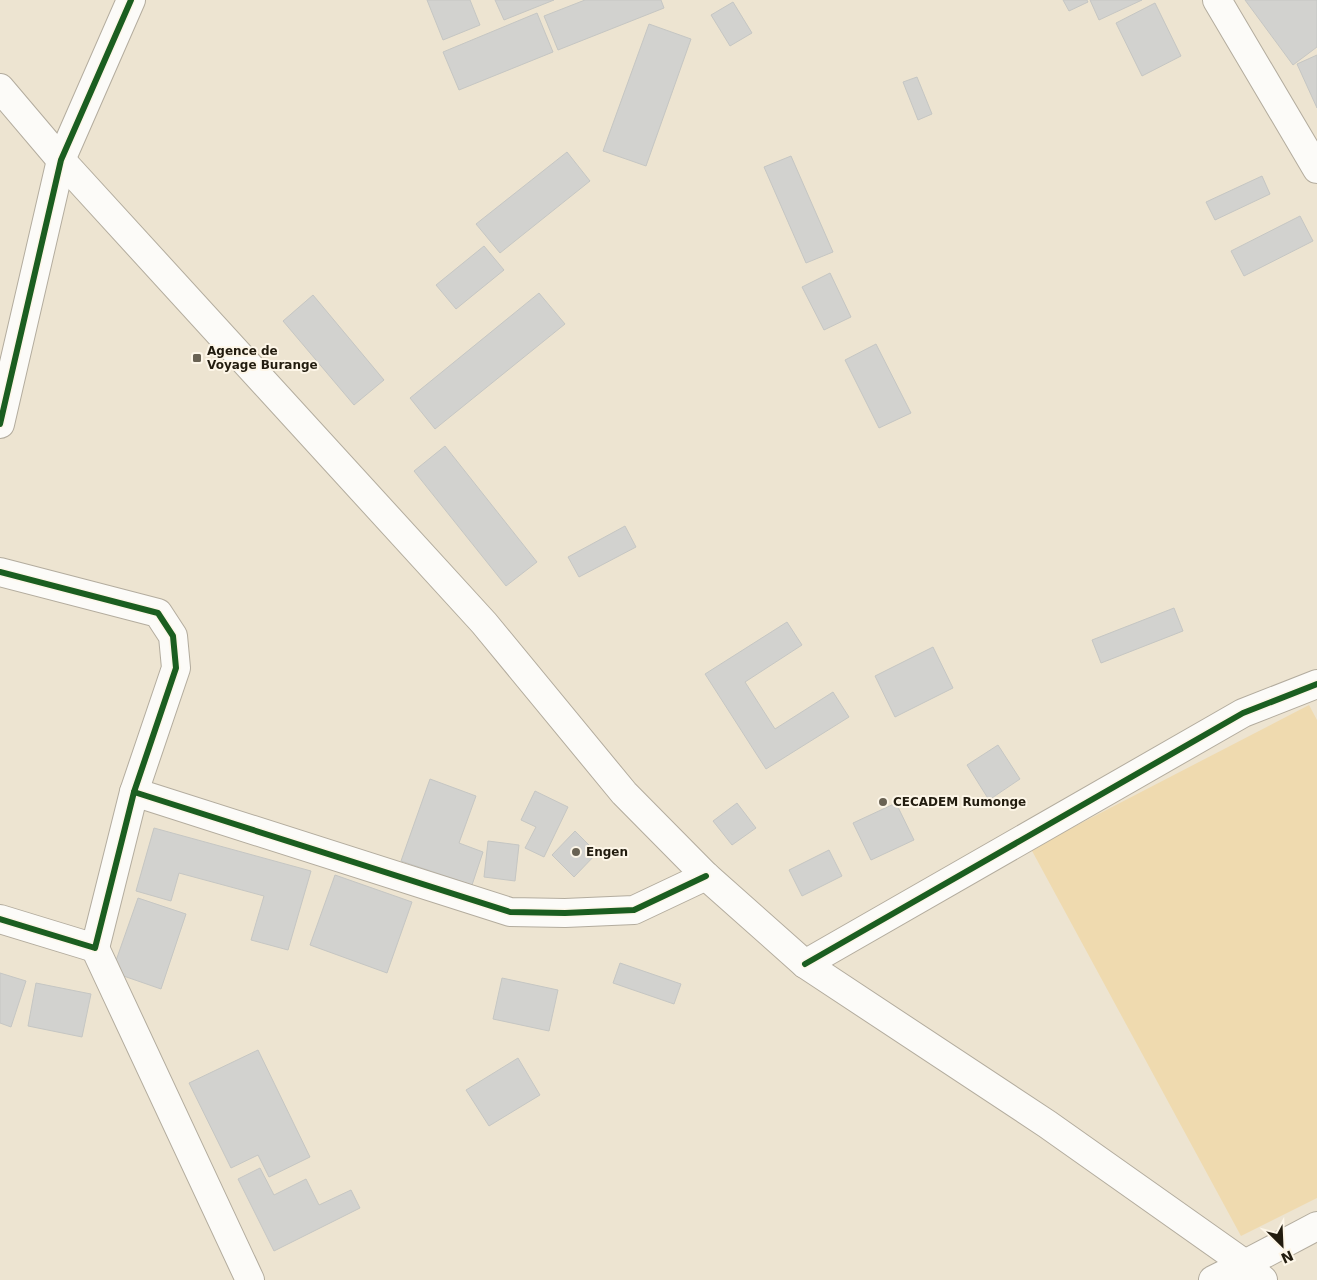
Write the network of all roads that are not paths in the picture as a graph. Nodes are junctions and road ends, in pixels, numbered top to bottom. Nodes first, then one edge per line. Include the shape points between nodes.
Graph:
1 (131, 0) edge
2 (1218, 0) edge
3 (0, 88) edge
4 (61, 160) junction
5 (1317, 169) edge
6 (0, 424) edge
7 (0, 572) edge
8 (1317, 684) edge
9 (134, 792) junction
10 (706, 876) junction
11 (0, 919) edge
12 (95, 948) junction
13 (805, 964) junction
14 (1317, 1226) edge
15 (1254, 1272) edge
16 (250, 1280) edge
17 (1213, 1280) edge

1 - 4 main road
2 - 5 main road
3 - 4 main road
4 - 6 main road
4 - 10 main road via 484,623 624,793
7 - 9 main road via 158,613 172,636 176,668
8 - 13 main road via 1243,713
9 - 10 main road via 510,912 634,910
9 - 12 main road
10 - 13 main road
11 - 12 main road
12 - 16 main road
13 - 15 main road via 1047,1124
14 - 15 main road
15 - 17 main road

